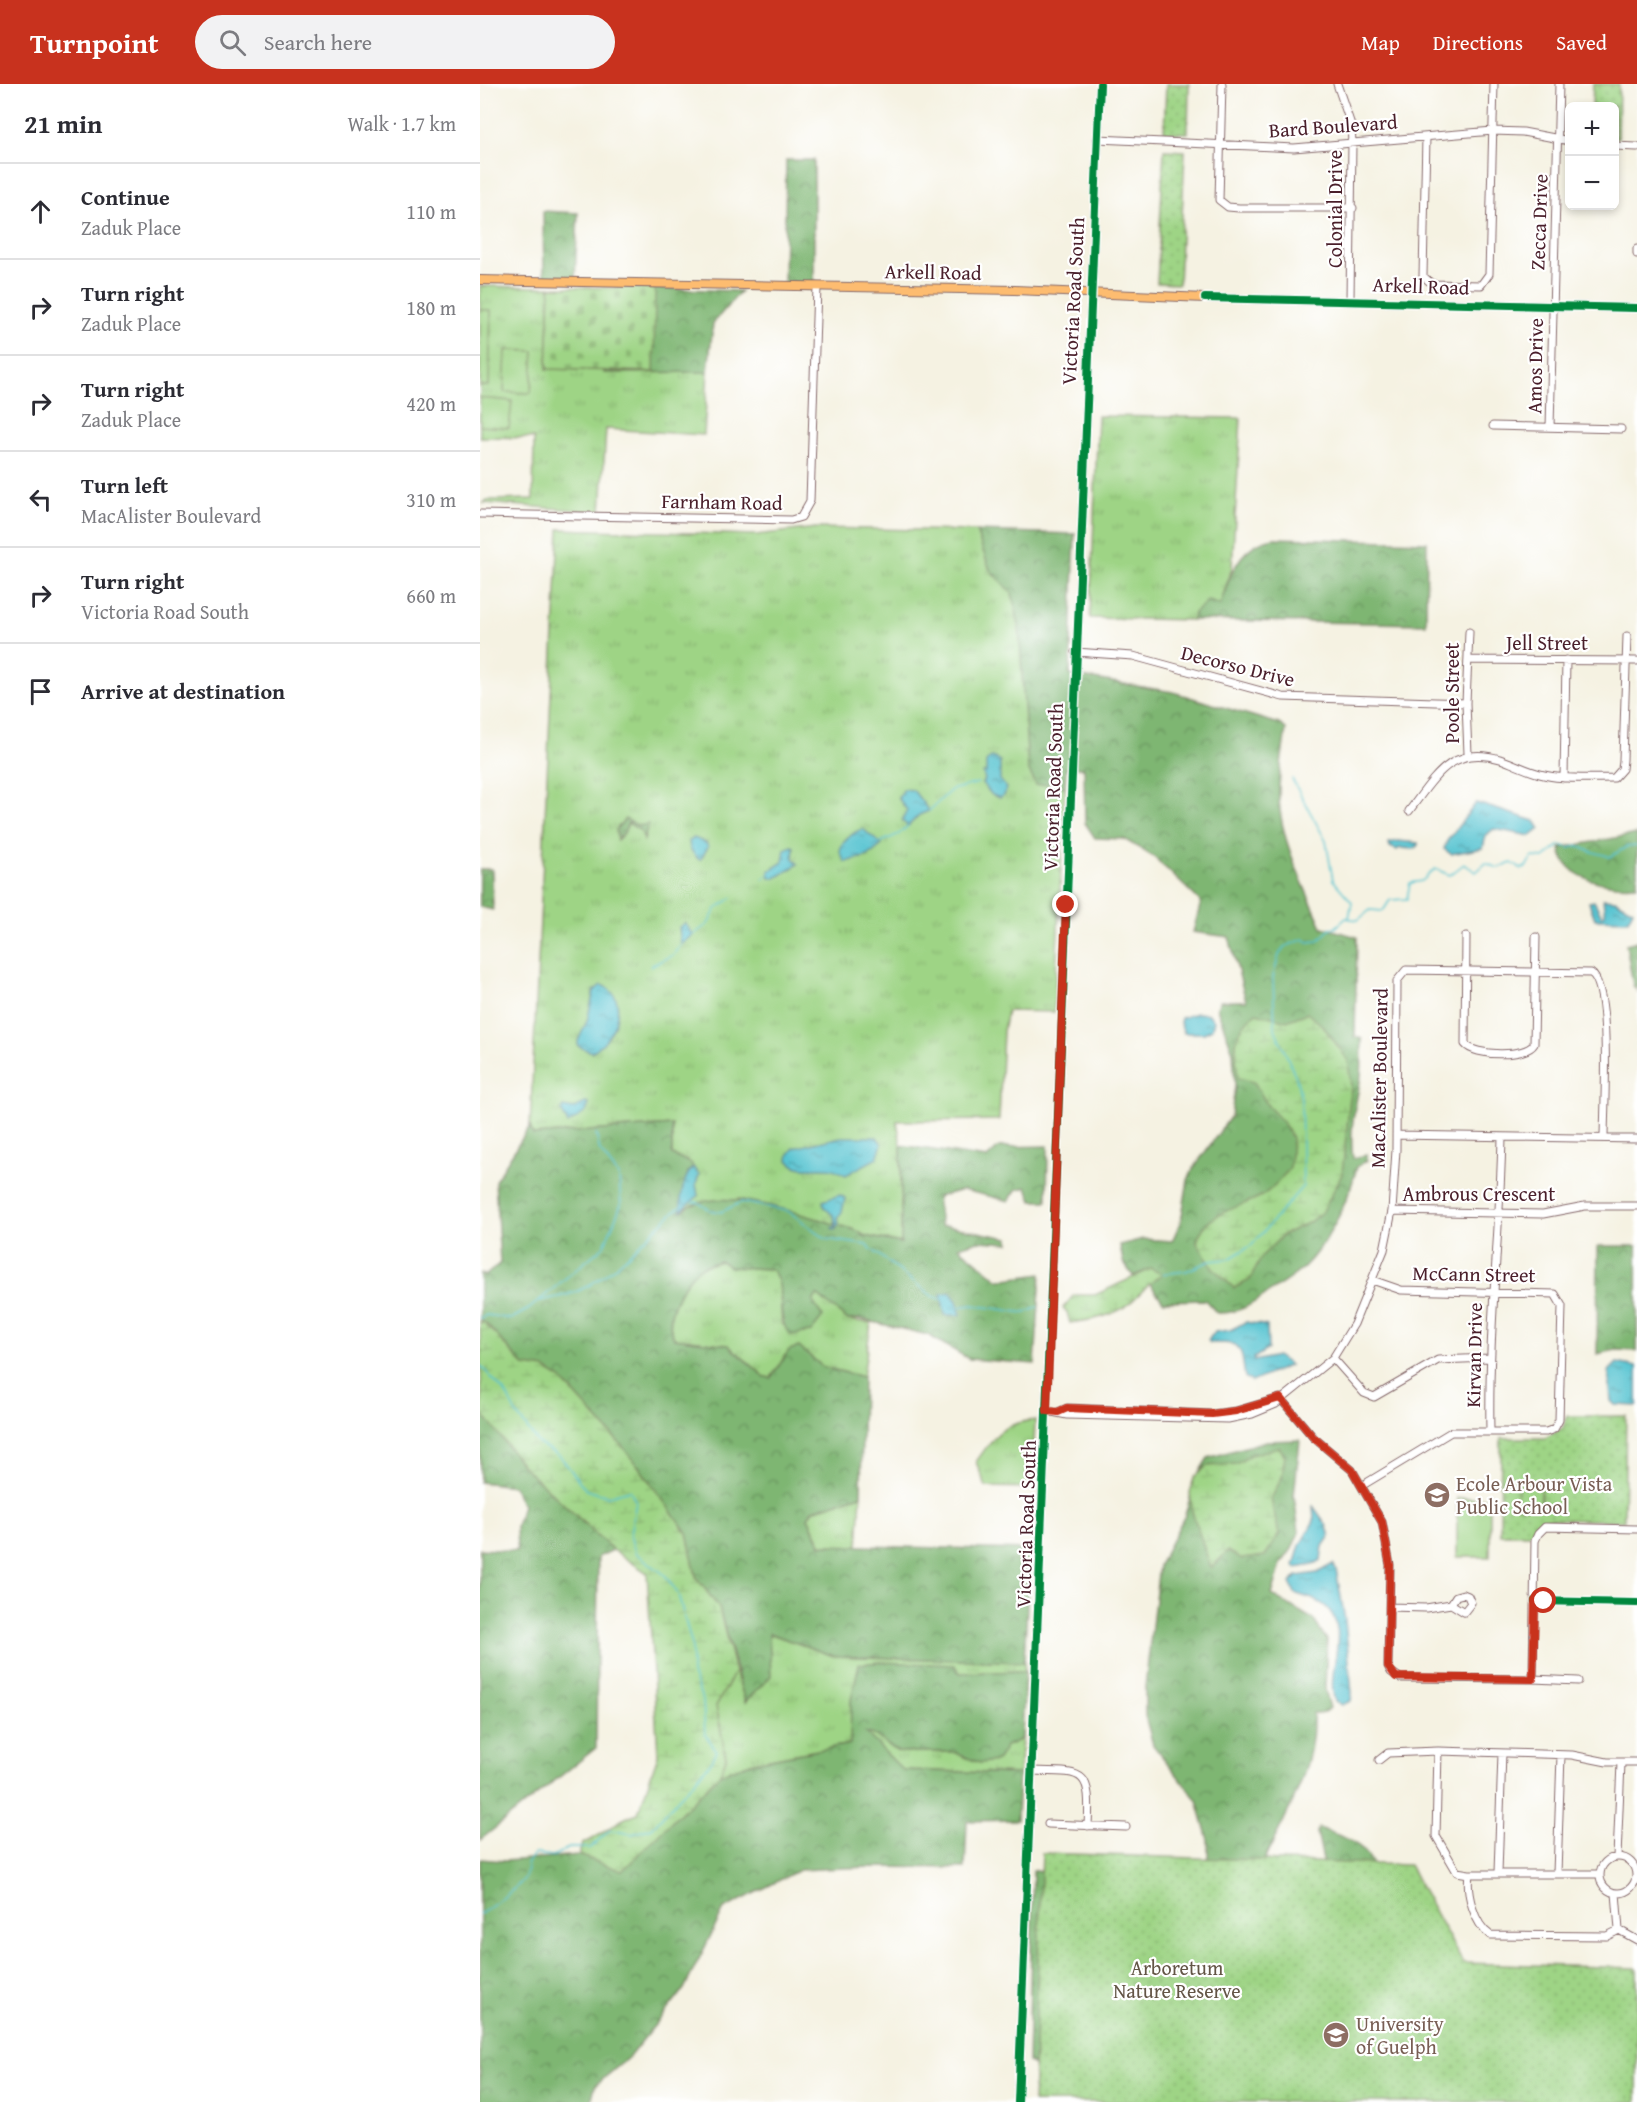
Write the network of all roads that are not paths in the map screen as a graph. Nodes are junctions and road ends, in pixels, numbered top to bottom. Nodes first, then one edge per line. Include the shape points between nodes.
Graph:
1 (1100, 84) edge
2 (1222, 84) edge
3 (1337, 84) edge
4 (1494, 84) edge
5 (1559, 84) edge
6 (1493, 131) junction
7 (1426, 137) junction
8 (1097, 139) junction
9 (1558, 139) junction
10 (1565, 140) edge
11 (1352, 143) junction
12 (1619, 146) edge
13 (1219, 147) junction
14 (1637, 147) edge
15 (1353, 208) junction
16 (480, 280) edge
17 (817, 287) junction
18 (1089, 294) junction
19 (1350, 300) junction
20 (1553, 306) junction
21 (1637, 308) edge
22 (1493, 426) dead end
23 (1550, 427) junction
24 (1621, 429) dead end
25 (480, 514) edge
26 (1469, 632) dead end
27 (1627, 636) dead end
28 (1075, 652) junction
29 (1468, 660) junction
30 (1566, 660) junction
31 (1626, 660) junction
32 (1637, 661) edge
33 (1467, 703) junction
34 (1468, 754) junction
35 (1564, 778) junction
36 (1409, 811) dead end
37 (1466, 936) dead end
38 (1536, 937) dead end
39 (1466, 970) junction
40 (1535, 972) junction
41 (1396, 1135) junction
42 (1502, 1137) junction
43 (1604, 1138) junction
44 (1637, 1139) edge
45 (1637, 1206) edge
46 (1392, 1211) junction
47 (1501, 1213) junction
48 (1372, 1280) junction
49 (1492, 1290) junction
50 (1333, 1358) junction
51 (1490, 1358) junction
52 (1280, 1398) junction
53 (1047, 1411) junction
54 (1490, 1431) junction
55 (1363, 1485) junction
56 (1637, 1529) edge
57 (1535, 1601) junction
58 (1637, 1603) edge
59 (1451, 1604) dead end
60 (1389, 1607) junction
61 (1533, 1679) junction
62 (1578, 1681) dead end
63 (1438, 1751) junction
64 (1502, 1753) junction
65 (1561, 1755) junction
66 (1379, 1760) dead end
67 (1637, 1762) edge
68 (1620, 1763) junction
69 (1032, 1772) junction
70 (1048, 1824) dead end
71 (1088, 1826) junction
72 (1126, 1827) dead end
73 (1617, 1857) junction
74 (1636, 1868) edge
75 (1498, 1873) junction
76 (1469, 1874) junction
77 (1557, 1874) junction
78 (1599, 1874) junction
79 (1636, 1880) edge
80 (1616, 1893) junction
81 (1619, 1930) junction
82 (1637, 1940) edge
83 (1018, 2102) edge

1 - 8 main road, Victoria Road South
2 - 13 street
3 - 11 street, Colonial Drive via 1351,125
4 - 6 street
5 - 9 street, Zecca Drive
6 - 7 street, Bard Boulevard
6 - 7 street via 1489,274 1478,286 1432,284 1424,279
6 - 9 street, Bard Boulevard
7 - 11 street, Bard Boulevard
8 - 13 street, Bard Boulevard
8 - 18 main road, Victoria Road South
9 - 10 street, Bard Boulevard
9 - 20 street, Zecca Drive
11 - 13 street, Bard Boulevard via 1294,148
11 - 15 street, Colonial Drive
12 - 14 street
13 - 15 street via 1219,200 1228,207
15 - 19 street, Colonial Drive
16 - 17 main road, Arkell Road
17 - 18 main road, Arkell Road
17 - 25 street, Farnham Road via 810,501 801,517 791,520
18 - 19 main road, Arkell Road
18 - 28 main road, Victoria Road South
19 - 20 main road, Arkell Road
20 - 21 main road, Arkell Road
20 - 23 street, Amos Drive
22 - 23 street
23 - 24 street
26 - 29 street, Poole Street
27 - 31 street
28 - 33 street, Decorso Drive via 1133,656 1283,697
28 - 53 main road, Victoria Road South
29 - 30 street, Jell Street
29 - 33 street, Poole Street
30 - 31 street, Jell Street
30 - 35 street
31 - 32 street, Jell Street
31 - 35 street via 1622,769 1614,778
33 - 34 street, Poole Street
34 - 35 street
34 - 36 street via 1436,776
37 - 39 street
38 - 40 street
39 - 40 street, MacAlister Boulevard
39 - 40 street via 1465,1041 1476,1052 1522,1053 1534,1044
39 - 41 street, MacAlister Boulevard via 1410,969 1399,976
40 - 43 street, MacAlister Boulevard via 1591,972 1599,980 1605,1041
41 - 42 street
41 - 46 street, MacAlister Boulevard
42 - 43 street
42 - 47 street, Kirvan Drive
43 - 44 street
45 - 47 street, Ambrous Crescent via 1585,1206 1542,1214
46 - 47 street, Ambrous Crescent
46 - 48 street, MacAlister Boulevard
47 - 49 street, Kirvan Drive
48 - 49 street, McCann Street via 1401,1290
48 - 50 street, MacAlister Boulevard via 1351,1330
49 - 51 street, Kirvan Drive
49 - 54 street, McCann Street via 1555,1294 1562,1306 1562,1316 1557,1425 1546,1432
50 - 51 street via 1364,1393 1374,1396 1438,1360
50 - 52 street, MacAlister Boulevard
51 - 54 street, Kirvan Drive
52 - 53 street, MacAlister Boulevard via 1263,1410 1228,1419 1067,1415
52 - 55 street via 1313,1437 1341,1459
53 - 69 main road, Victoria Road South
54 - 55 street, McCann Street via 1450,1432
55 - 60 street via 1386,1533
56 - 57 street via 1545,1527 1535,1541
57 - 58 street
57 - 61 street
59 - 60 street
60 - 61 street via 1388,1666 1396,1677
61 - 62 street
63 - 64 street
63 - 66 street via 1388,1753
63 - 76 street via 1436,1836 1457,1872
64 - 65 street
64 - 75 street
65 - 68 street
65 - 77 street
67 - 68 street
68 - 73 street
69 - 71 street via 1073,1772 1086,1781
69 - 83 main road, Victoria Road South
70 - 71 street
71 - 72 street
73 - 74 street
73 - 78 street via 1606,1861
74 - 79 street
75 - 76 street
75 - 77 street
76 - 81 street via 1468,1895 1484,1931 1490,1935 1607,1936
77 - 78 street
78 - 80 street via 1604,1886
79 - 80 street via 1630,1889
80 - 81 street
81 - 82 street

